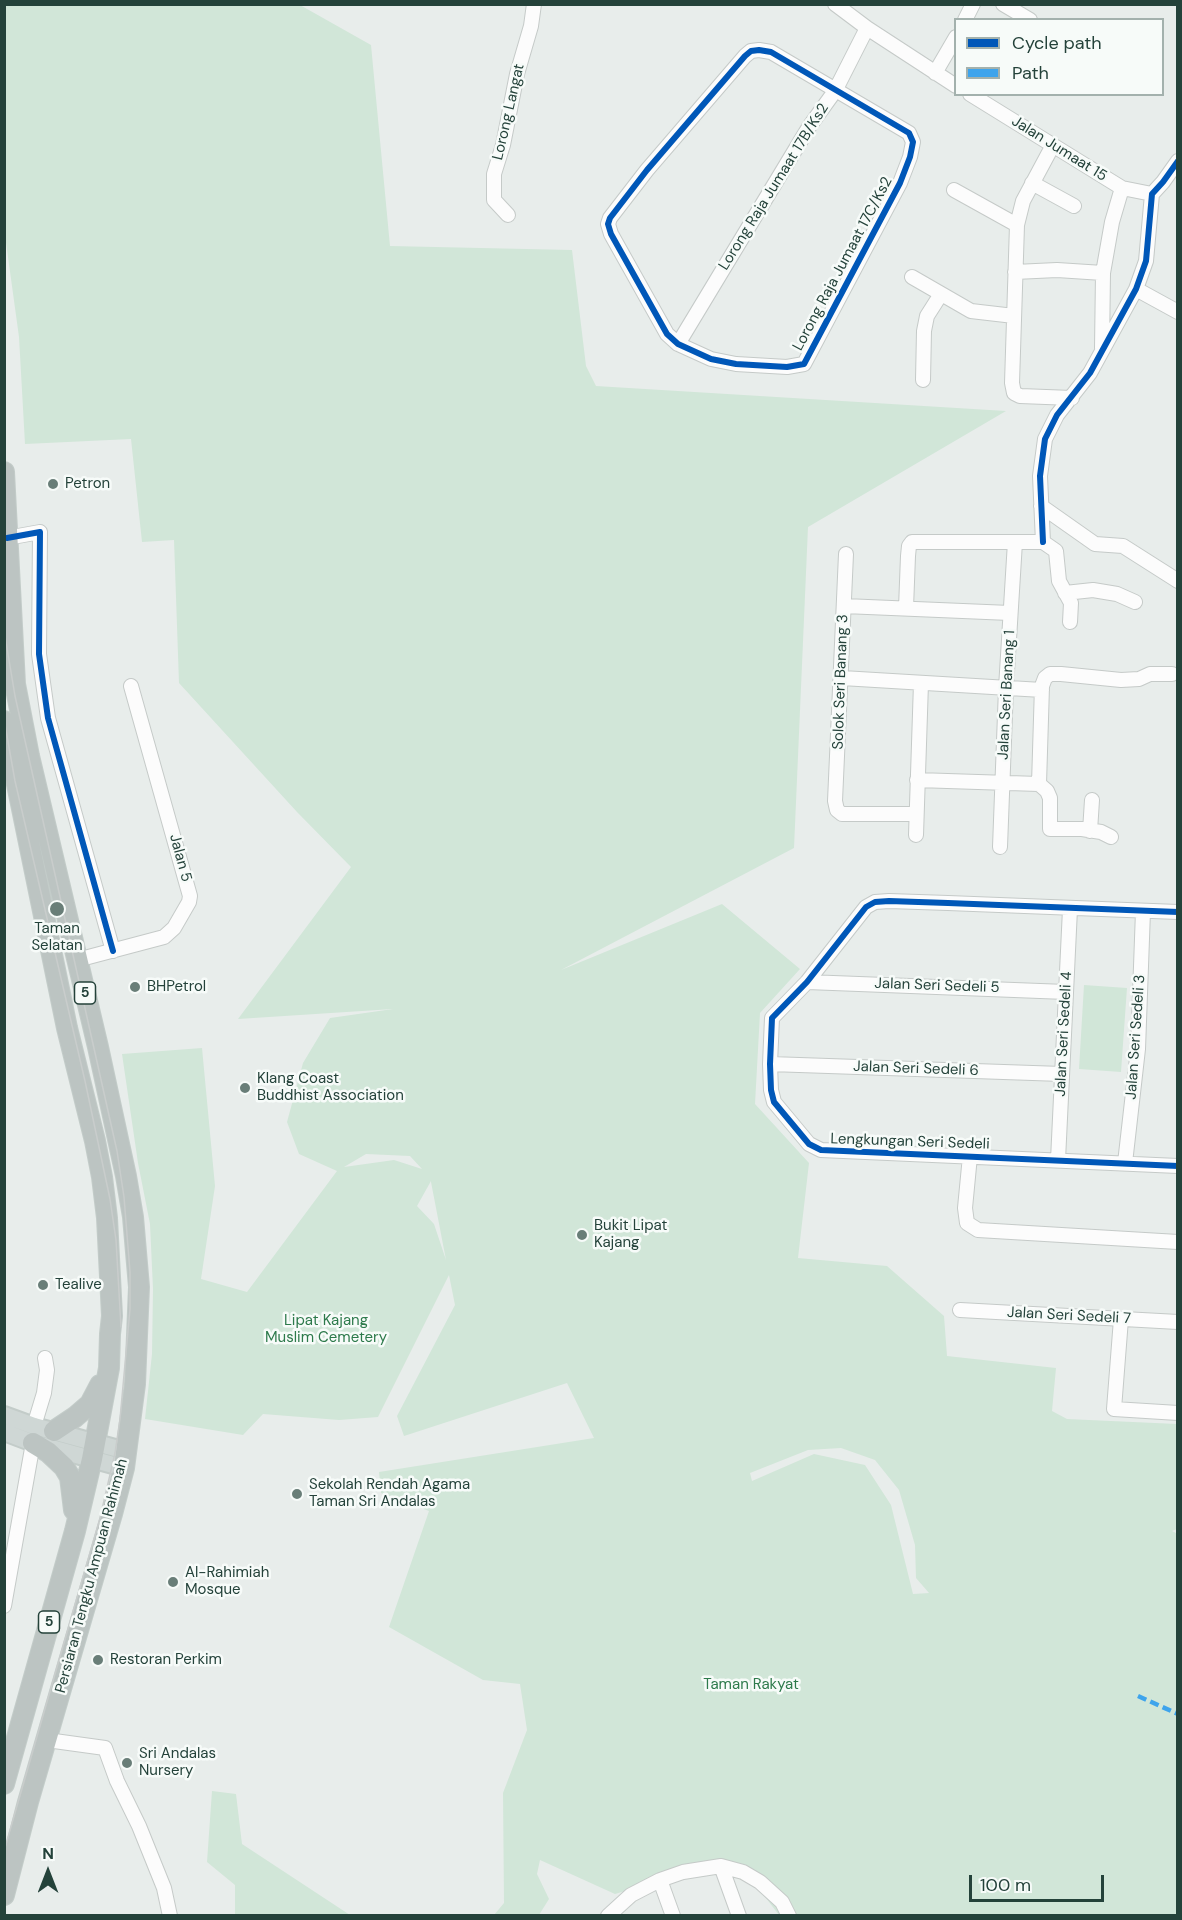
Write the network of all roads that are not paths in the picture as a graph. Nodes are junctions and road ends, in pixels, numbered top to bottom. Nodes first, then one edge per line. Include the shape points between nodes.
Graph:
1 (534, 4) edge
2 (836, 4) edge
3 (973, 4) edge
4 (1003, 4) edge
5 (966, 18) edge
6 (1027, 18) edge
7 (867, 28) junction
8 (954, 40) edge
9 (935, 73) junction
10 (954, 85) edge
11 (835, 91) junction
12 (973, 96) edge
13 (1053, 145) junction
14 (1178, 160) edge
15 (1032, 183) junction
16 (1122, 188) junction
17 (954, 190) dead end
18 (1152, 194) junction
19 (1074, 206) dead end
20 (508, 215) dead end
21 (1017, 225) junction
22 (1015, 272) junction
23 (1103, 273) junction
24 (912, 277) dead end
25 (1136, 289) junction
26 (941, 294) junction
27 (1173, 310) edge
28 (1014, 316) junction
29 (678, 344) junction
30 (1102, 349) junction
31 (923, 380) dead end
32 (1072, 398) junction
33 (4, 472) edge
34 (1041, 506) junction
35 (6, 532) edge
36 (1015, 542) junction
37 (1043, 542) junction
38 (846, 554) dead end
39 (1178, 581) edge
40 (1065, 593) junction
41 (1136, 602) dead end
42 (844, 606) junction
43 (906, 608) junction
44 (1010, 613) junction
45 (1070, 622) dead end
46 (1172, 674) dead end
47 (842, 678) junction
48 (921, 683) junction
49 (131, 686) dead end
50 (1006, 688) junction
51 (1042, 690) junction
52 (4, 722) edge
53 (917, 780) junction
54 (1003, 782) junction
55 (1039, 784) junction
56 (1092, 800) dead end
57 (916, 814) junction
58 (1090, 831) junction
59 (916, 835) dead end
60 (1111, 837) dead end
61 (1000, 847) dead end
62 (1070, 909) junction
63 (1143, 911) junction
64 (1178, 912) edge
65 (113, 951) junction
66 (77, 960) junction
67 (807, 982) junction
68 (1066, 992) junction
69 (770, 1064) junction
70 (1062, 1074) junction
71 (970, 1156) junction
72 (1058, 1160) junction
73 (1125, 1163) junction
74 (1178, 1166) edge
75 (1178, 1242) edge
76 (960, 1310) dead end
77 (1121, 1319) junction
78 (1178, 1322) edge
79 (45, 1358) dead end
80 (109, 1368) junction
81 (1178, 1413) edge
82 (4, 1415) edge
83 (54, 1431) junction
84 (4, 1432) edge
85 (34, 1434) junction
86 (93, 1450) junction
87 (125, 1460) junction
88 (75, 1531) junction
89 (4, 1606) edge
90 (21, 1722) junction
91 (4, 1736) edge
92 (47, 1740) junction
93 (4, 1784) edge
94 (721, 1866) junction
95 (660, 1880) junction
96 (4, 1895) edge
97 (613, 1911) edge
98 (170, 1916) edge
99 (674, 1916) edge
100 (739, 1916) edge
101 (789, 1916) edge

1 - 20 street, Lorong Langat via 494,174 494,200
2 - 7 street
3 - 5 street
4 - 6 street
7 - 9 street
7 - 11 street, Lorong Raja Jumaat 17B/Ks2
8 - 9 street
9 - 10 street
11 - 29 street, Lorong Raja Jumaat 17B/Ks2
11 - 29 street via 771,52 751,51 610,218 611,234 667,334
11 - 29 street, Lorong Raja Jumaat 17C/Ks2 via 909,134 913,142 900,183 804,364 736,364 711,359
12 - 13 street, Jalan Jumaat 15
13 - 15 street
13 - 16 street, Jalan Jumaat 15
14 - 18 street
15 - 19 street
15 - 21 street
16 - 18 street, Jalan Jumaat 15
16 - 23 street
17 - 21 street
18 - 25 street via 1146,261
21 - 22 street
22 - 23 street
22 - 28 street
23 - 30 street
24 - 26 street
25 - 27 street
25 - 30 street
26 - 28 street via 971,311
26 - 31 street via 927,316
28 - 32 street via 1014,393
30 - 32 street
32 - 34 street via 1057,415 1045,439
33 - 35 highway, Persiaran Tengku Ampuan Rahimah / 5
34 - 37 street
34 - 39 street via 1095,543 1123,546
35 - 65 street via 40,532 39,654 48,718
35 - 66 highway, Persiaran Tengku Ampuan Rahimah / 5 via 16,694
36 - 37 street
36 - 43 street via 912,542
36 - 44 street, Jalan Seri Banang 1
37 - 40 street via 1056,551 1059,581
38 - 42 street, Solok Seri Banang 3
40 - 41 street via 1093,590
40 - 45 street via 1071,603
42 - 43 street
42 - 47 street, Solok Seri Banang 3
43 - 44 street
44 - 50 street, Jalan Seri Banang 1
46 - 51 street via 1121,680 1050,674
47 - 48 street
47 - 57 street, Solok Seri Banang 3 via 837,810 842,814
48 - 50 street
48 - 53 street
49 - 65 street, Jalan 5 via 190,896 169,934
50 - 51 street
50 - 54 street, Jalan Seri Banang 1
51 - 55 street
52 - 80 highway, Persiaran Tengku Ampuan Rahimah / 5 via 102,1177 108,1218 112,1316
53 - 54 street
53 - 57 street
54 - 55 street
54 - 61 street, Jalan Seri Banang 1
55 - 58 street via 1050,798 1050,829
56 - 58 street
57 - 59 street
58 - 60 street
62 - 63 street, Lengkungan Seri Sedeli
62 - 67 street, Lengkungan Seri Sedeli via 875,902 866,907
62 - 68 street, Jalan Seri Sedeli 4
63 - 64 street, Lengkungan Seri Sedeli
63 - 73 street, Jalan Seri Sedeli 3 via 1138,1049
65 - 66 street, Jalan 5
66 - 87 highway, Persiaran Tengku Ampuan Rahimah / 5 via 133,1217 138,1331
67 - 68 street, Jalan Seri Sedeli 5
67 - 69 street, Lengkungan Seri Sedeli via 772,1018
68 - 70 street, Jalan Seri Sedeli 4
69 - 70 street, Jalan Seri Sedeli 6
69 - 71 street, Lengkungan Seri Sedeli via 774,1102 809,1144 821,1150
70 - 72 street, Jalan Seri Sedeli 4
71 - 72 street, Lengkungan Seri Sedeli
71 - 75 street via 965,1208 967,1223 978,1230
72 - 73 street, Lengkungan Seri Sedeli
73 - 74 street, Lengkungan Seri Sedeli
76 - 77 street, Jalan Seri Sedeli 7
77 - 78 street, Jalan Seri Sedeli 7
77 - 81 street via 1114,1408
79 - 85 street via 44,1393
80 - 83 highway via 90,1404
80 - 86 highway, Persiaran Tengku Ampuan Rahimah / 5
82 - 85 main road
83 - 85 main road
83 - 86 main road
84 - 85 main road
85 - 86 main road
85 - 88 highway via 70,1477
85 - 89 street
86 - 87 main road
86 - 88 highway, Persiaran Tengku Ampuan Rahimah / 5
87 - 92 highway, Persiaran Tengku Ampuan Rahimah / 5
88 - 90 highway, Persiaran Tengku Ampuan Rahimah / 5
90 - 91 street
90 - 93 highway, Persiaran Tengku Ampuan Rahimah / 5
92 - 96 highway, Persiaran Tengku Ampuan Rahimah / 5
92 - 98 street via 105,1748 164,1888
94 - 95 street
94 - 100 street
94 - 101 street via 760,1882 782,1902
95 - 97 street via 631,1895
95 - 99 street

